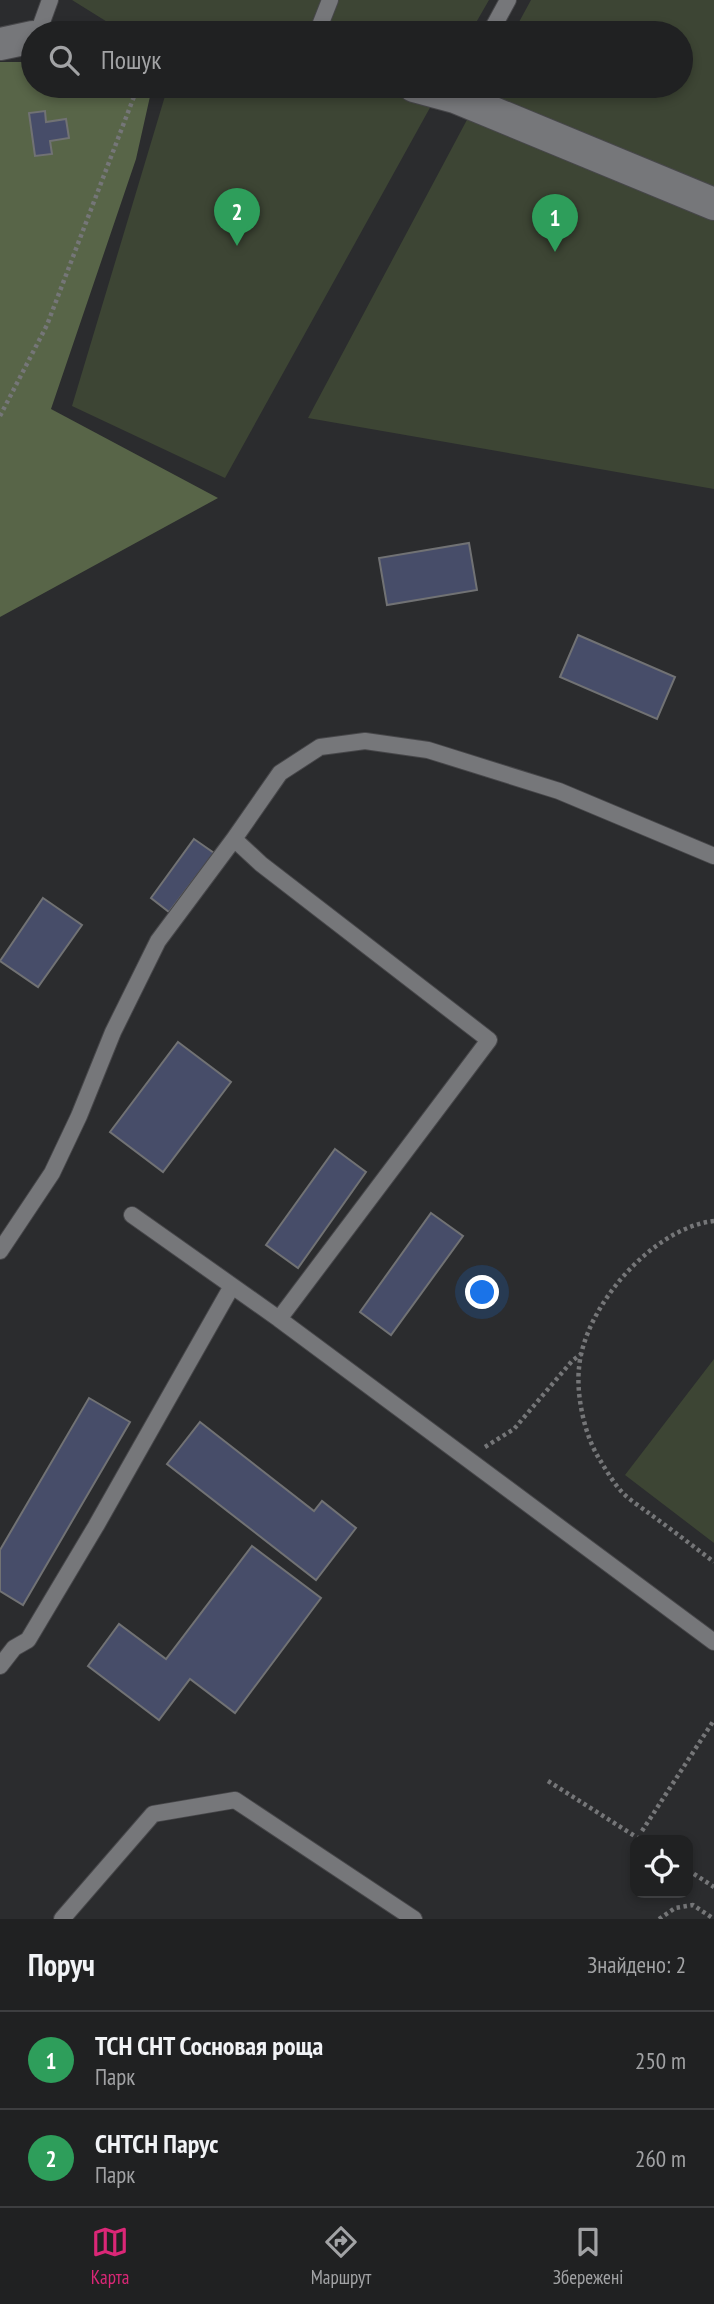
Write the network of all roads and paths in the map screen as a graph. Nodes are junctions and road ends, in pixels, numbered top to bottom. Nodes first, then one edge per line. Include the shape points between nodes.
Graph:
1 (50, 0) edge
2 (330, 0) edge
3 (508, 0) edge
4 (42, 21) edge
5 (322, 21) edge
6 (497, 21) edge
7 (21, 40) edge
8 (0, 44) edge
9 (133, 98) edge
10 (474, 98) edge
11 (714, 204) edge
12 (0, 416) edge
13 (234, 839) junction
14 (714, 856) edge
15 (132, 1215) dead end
16 (714, 1221) edge
17 (0, 1251) edge
18 (232, 1286) junction
19 (279, 1319) junction
20 (581, 1354) junction
21 (466, 1458) junction
22 (714, 1562) edge
23 (714, 1642) edge
24 (0, 1666) edge
25 (714, 1720) edge
26 (548, 1781) dead end
27 (642, 1831) dead end
28 (632, 1835) edge
29 (693, 1873) edge
30 (714, 1887) edge
31 (61, 1919) edge
32 (414, 1919) edge
33 (659, 1919) edge
34 (714, 1919) edge

1 - 4 lane
2 - 5 lane
3 - 6 lane
7 - 8 street
9 - 12 path via 47,325
10 - 11 street
13 - 14 lane via 280,773 320,747 365,741 428,750 559,791
13 - 17 lane via 158,941 52,1173
13 - 19 lane via 489,1040
15 - 18 lane
16 - 20 path via 675,1232 649,1250 617,1283
18 - 19 lane
18 - 24 lane via 28,1640 14,1648
19 - 21 lane
20 - 21 path via 514,1429
20 - 22 path via 578,1371 584,1425 598,1458 622,1492
21 - 23 lane
25 - 27 path
26 - 28 path
29 - 30 path
31 - 32 lane via 153,1814 235,1800
33 - 34 path via 675,1908 693,1905

